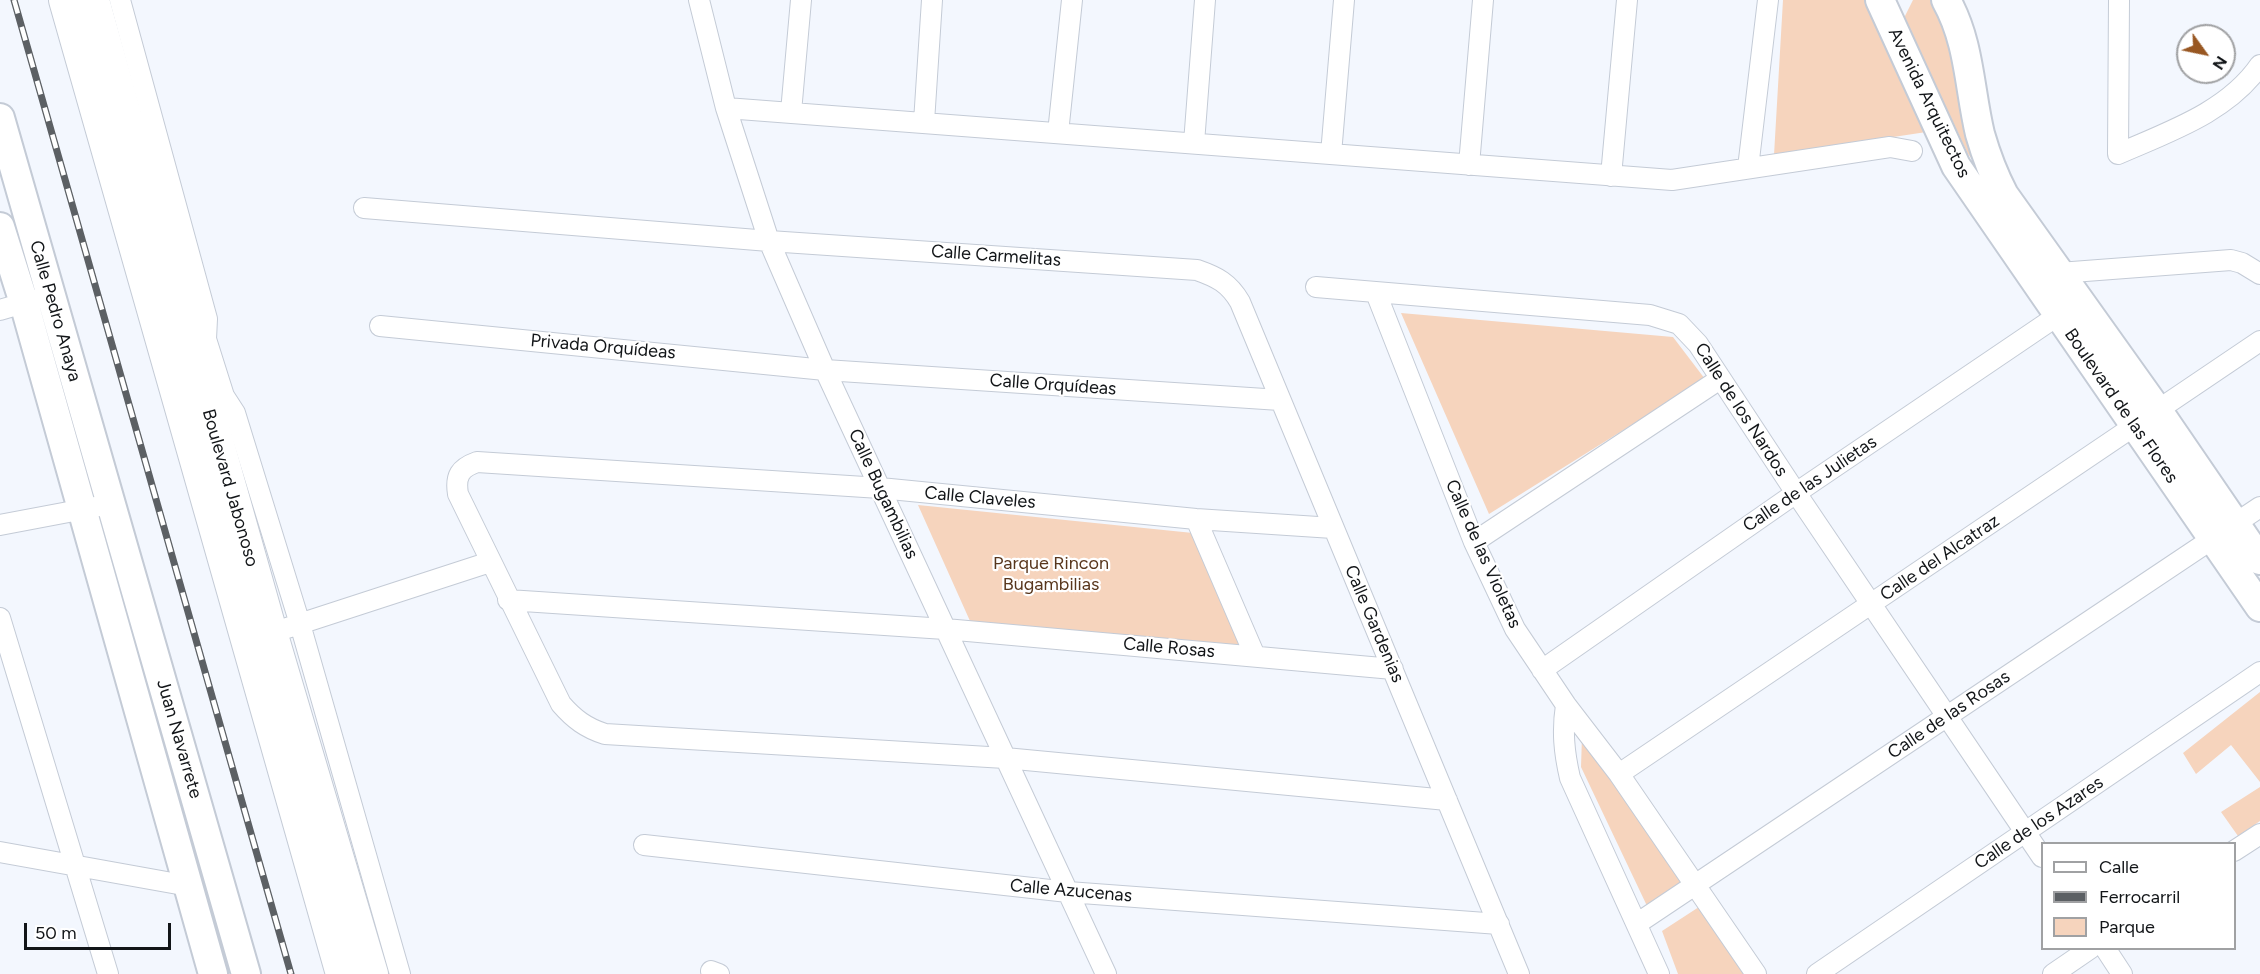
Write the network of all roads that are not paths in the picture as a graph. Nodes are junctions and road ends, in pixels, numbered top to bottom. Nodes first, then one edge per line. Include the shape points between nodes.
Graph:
1 (65, 0) edge
2 (93, 0) edge
3 (120, 0) edge
4 (699, 0) edge
5 (801, 0) edge
6 (932, 0) edge
7 (1072, 0) edge
8 (1205, 0) edge
9 (1344, 0) edge
10 (1483, 0) edge
11 (1628, 0) edge
12 (1768, 0) edge
13 (1880, 0) edge
14 (1946, 0) edge
15 (2120, 0) edge
16 (114, 27) junction
17 (2260, 65) edge
18 (726, 108) junction
19 (791, 112) junction
20 (0, 118) edge
21 (924, 122) junction
22 (1058, 133) junction
23 (1194, 143) junction
24 (1912, 151) dead end
25 (1330, 154) junction
26 (1469, 165) junction
27 (1748, 168) junction
28 (1611, 176) junction
29 (1993, 199) junction
30 (364, 208) dead end
31 (0, 227) edge
32 (769, 241) junction
33 (2260, 274) edge
34 (1222, 279) joint
35 (2049, 280) junction
36 (1316, 287) dead end
37 (1376, 293) junction
38 (51, 294) junction
39 (12, 307) edge
40 (2068, 308) junction
41 (380, 326) dead end
42 (2260, 342) edge
43 (825, 370) junction
44 (1720, 380) junction
45 (1280, 400) junction
46 (2146, 418) junction
47 (880, 488) junction
48 (1796, 493) junction
49 (111, 504) junction
50 (2260, 507) edge
51 (81, 509) junction
52 (1, 519) edge
53 (1196, 519) junction
54 (1333, 528) junction
55 (2225, 531) junction
56 (1474, 542) junction
57 (2260, 560) edge
58 (490, 562) junction
59 (508, 600) junction
60 (1871, 605) junction
61 (2260, 607) edge
62 (0, 618) edge
63 (945, 629) junction
64 (272, 632) junction
65 (1255, 656) junction
66 (1393, 669) junction
67 (1542, 670) junction
68 (2260, 672) edge
69 (1566, 705) junction
70 (310, 711) junction
71 (1947, 716) junction
72 (1005, 758) junction
73 (1620, 774) junction
74 (1447, 800) junction
75 (2026, 832) junction
76 (2260, 834) edge
77 (644, 845) dead end
78 (2236, 850) edge
79 (0, 852) edge
80 (2041, 854) edge
81 (76, 866) junction
82 (1696, 884) junction
83 (189, 886) junction
84 (1068, 892) junction
85 (1638, 923) junction
86 (1499, 924) junction
87 (2088, 950) edge
88 (2106, 950) edge
89 (108, 974) edge
90 (213, 974) edge
91 (246, 974) edge
92 (342, 974) edge
93 (372, 974) edge
94 (400, 974) edge
95 (1106, 974) edge
96 (1519, 974) edge
97 (1659, 974) edge
98 (1756, 974) edge
99 (1817, 974) edge
100 (2053, 974) edge
101 (2122, 974) edge

1 - 64 main road, Boulevard Jabonoso
2 - 16 main road, Boulevard Jabonoso
3 - 16 street
4 - 18 street, Calle Bugambilias
5 - 19 street
6 - 21 street
7 - 22 street
8 - 23 street
9 - 25 street
10 - 26 street
11 - 28 street
12 - 27 street
13 - 29 main road, Avenida Arquitectos via 1956,166
14 - 29 main road, Avenida Arquitectos via 1958,20 1981,135 1993,174
15 - 17 street via 2118,154 2188,123 2227,99
16 - 64 main road, Boulevard Jabonoso via 207,370 235,456
18 - 19 street
18 - 32 street, Calle Bugambilias
19 - 21 street
20 - 38 main road, Calle Pedro Anaya
21 - 22 street
22 - 23 street
23 - 25 street
24 - 27 street via 1890,147
25 - 26 street
26 - 28 street
27 - 28 street via 1672,180
29 - 35 main road, Boulevard de las Flores
30 - 32 street, Calle Carmelitas
31 - 39 main road, Calle Pedro Anaya
32 - 34 street, Calle Carmelitas via 1197,270
32 - 43 street, Calle Bugambilias
33 - 35 street via 2231,260
34 - 45 street, Calle Gardenias via 1240,302
35 - 40 main road, Boulevard de las Flores
36 - 37 street
37 - 44 street, Calle de los Nardos via 1650,315 1679,324 1698,344
37 - 56 street, Calle de las Violetas
38 - 39 street
38 - 49 main road, Calle Pedro Anaya
39 - 51 main road, Calle Pedro Anaya
40 - 46 main road, Boulevard de las Flores
40 - 48 street, Calle de las Julietas
41 - 43 street, Privada Orquídeas
42 - 46 street, Calle del Alcatraz
43 - 45 street, Calle Orquídeas
43 - 47 street, Calle Bugambilias
44 - 48 street, Calle de los Nardos
44 - 56 street
45 - 54 street, Calle Gardenias
46 - 55 main road, Boulevard de las Flores
46 - 60 street, Calle del Alcatraz
47 - 53 street, Calle Claveles
47 - 58 street, Calle Claveles via 477,462 465,466 456,481 458,494
47 - 63 street, Calle Bugambilias
48 - 60 street, Calle de los Nardos
48 - 67 street, Calle de las Julietas
49 - 51 street
49 - 91 main road, Juan Navarrete
50 - 55 street, Calle de las Rosas
51 - 52 street
51 - 83 main road, Juan Navarrete
53 - 54 street, Calle Claveles
53 - 65 street
54 - 66 street, Calle Gardenias
55 - 57 main road, Boulevard de las Flores
55 - 61 main road, Boulevard de las Flores
55 - 71 street, Calle de las Rosas
56 - 67 street, Calle de las Violetas via 1515,629
58 - 59 street
58 - 64 street
59 - 63 street, Calle Rosas
59 - 72 street via 561,704 589,729 605,734
60 - 71 street, Calle de los Nardos
60 - 73 street, Calle del Alcatraz
62 - 81 street
63 - 65 street, Calle Rosas
63 - 72 street, Calle Bugambilias
64 - 70 main road, Boulevard Jabonoso
64 - 92 main road, Boulevard Jabonoso
65 - 66 street, Calle Rosas
66 - 74 street, Calle Gardenias
67 - 69 street, Calle de las Violetas
68 - 75 street, Calle de los Azares
69 - 73 street, Calle de las Violetas
69 - 85 street via 1564,752 1570,778
70 - 93 main road, Boulevard Jabonoso
70 - 94 street
71 - 75 street, Calle de los Nardos
71 - 82 street, Calle de las Rosas
72 - 74 street
72 - 84 street, Calle Bugambilias
73 - 82 street, Calle de las Violetas
74 - 86 street, Calle Gardenias
75 - 80 street, Calle de los Nardos
75 - 99 street, Calle de los Azares
76 - 78 street
77 - 84 street, Calle Azucenas
79 - 81 street
81 - 83 street
81 - 89 street
82 - 85 street, Calle de las Rosas
82 - 98 street, Calle de las Violetas
83 - 90 main road, Juan Navarrete
84 - 86 street, Calle Azucenas
84 - 95 street, Calle Bugambilias
85 - 97 street
86 - 96 street, Calle Gardenias
87 - 100 street
88 - 101 street

